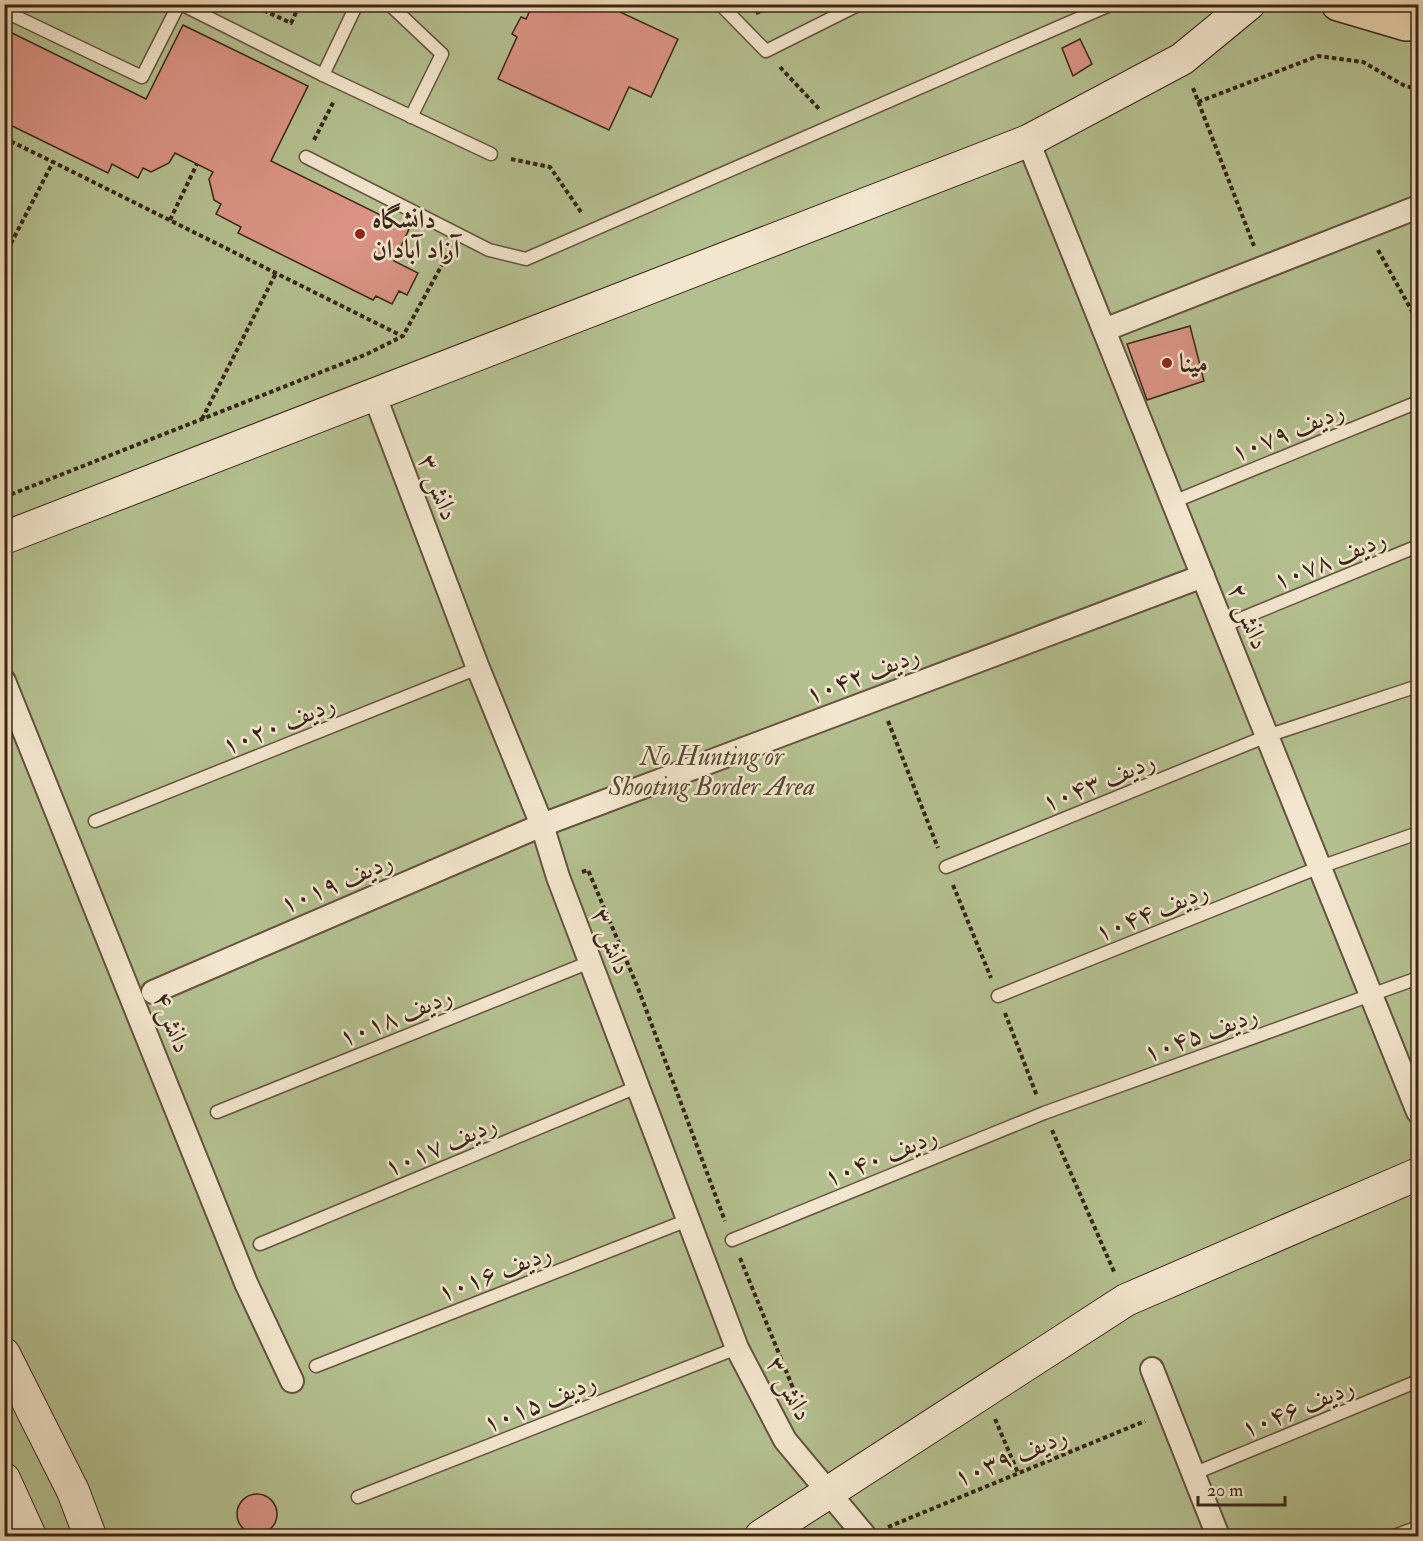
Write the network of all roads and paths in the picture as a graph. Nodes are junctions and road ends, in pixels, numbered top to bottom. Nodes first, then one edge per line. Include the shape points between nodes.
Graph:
1 (180, 4) edge
2 (250, 4) edge
3 (300, 4) edge
4 (357, 4) edge
5 (389, 4) edge
6 (720, 4) edge
7 (860, 4) edge
8 (1112, 4) edge
9 (1249, 4) edge
10 (1338, 4) edge
11 (4, 10) edge
12 (1414, 25) edge
13 (766, 51) junction
14 (1182, 60) junction
15 (323, 75) junction
16 (343, 84) junction
17 (1419, 89) edge
18 (1198, 102) junction
19 (411, 117) junction
20 (835, 126) junction
21 (4, 138) edge
22 (1028, 141) junction
23 (491, 154) joint
24 (306, 157) joint
25 (52, 162) junction
26 (197, 164) dead end
27 (1419, 207) edge
28 (170, 220) junction
29 (1365, 228) junction
30 (593, 230) junction
31 (458, 235) junction
32 (4, 257) edge
33 (1262, 268) junction
34 (276, 273) junction
35 (1419, 321) edge
36 (1104, 330) junction
37 (403, 336) junction
38 (374, 394) junction
39 (1419, 402) edge
40 (201, 420) junction
41 (4, 495) edge
42 (1173, 502) junction
43 (4, 538) edge
44 (1419, 546) edge
45 (1203, 576) junction
46 (1223, 626) junction
47 (478, 668) junction
48 (4, 681) edge
49 (1419, 686) edge
50 (1267, 736) junction
51 (95, 821) dead end
52 (542, 825) junction
53 (1419, 833) edge
54 (946, 867) dead end
55 (1320, 867) junction
56 (558, 878) junction
57 (590, 962) junction
58 (1419, 978) edge
59 (153, 992) dead end
60 (1371, 995) junction
61 (998, 996) dead end
62 (638, 1087) junction
63 (217, 1112) dead end
64 (1419, 1112) edge
65 (1044, 1113) joint
66 (1419, 1174) edge
67 (688, 1220) junction
68 (732, 1240) junction
69 (260, 1244) dead end
70 (737, 1348) junction
71 (4, 1354) edge
72 (316, 1366) dead end
73 (1152, 1369) dead end
74 (292, 1381) dead end
75 (1419, 1381) edge
76 (984, 1391) junction
77 (1170, 1411) junction
78 (785, 1440) junction
79 (1018, 1473) junction
80 (1193, 1474) junction
81 (4, 1479) edge
82 (828, 1491) junction
83 (358, 1497) dead end
84 (1419, 1527) edge
85 (30, 1536) edge
86 (90, 1536) edge
87 (760, 1536) edge
88 (865, 1536) edge
89 (1218, 1536) edge
90 (1394, 1536) edge

1 - 11 lane via 142,77
1 - 15 lane
2 - 3 path via 291,23
4 - 15 lane
5 - 19 lane via 442,54
6 - 13 lane
7 - 13 lane
8 - 20 lane
9 - 14 street
10 - 12 main road
13 - 20 path
14 - 18 path
14 - 22 street
15 - 16 lane
16 - 19 lane
16 - 24 path
17 - 18 path via 1405,86 1363,62 1318,56
18 - 33 path
19 - 23 lane
20 - 30 lane
21 - 25 path
22 - 36 street, دانش ۲
22 - 38 street
23 - 30 path via 550,167
24 - 31 lane
25 - 28 path
25 - 32 path
26 - 28 path
27 - 29 street
28 - 34 path
29 - 33 street
29 - 35 path
30 - 31 lane via 526,259 489,250
31 - 37 path
33 - 36 street
34 - 37 path
34 - 40 path
36 - 42 street, دانش ۲
37 - 40 path via 368,354
38 - 43 street
38 - 47 street, دانش ۳
39 - 42 lane, ردیف ۱۰۷۹
40 - 41 path
42 - 45 street, دانش ۲
44 - 46 lane, ردیف ۱۰۷۸
45 - 46 street, دانش ۲
45 - 52 street, ردیف ۱۰۴۲
46 - 50 street, دانش ۲
47 - 51 lane, ردیف ۱۰۲۰
47 - 52 street, دانش ۳
48 - 74 street, دانش۴ via 246,1282
49 - 50 lane, ردیف ۱۰۴۳
50 - 54 lane, ردیف ۱۰۴۳
50 - 55 street, دانش ۲
52 - 56 street, دانش ۳
52 - 59 street, ردیف ۱۰۱۹
53 - 55 lane, ردیف ۱۰۴۴
55 - 60 street, دانش ۲
55 - 61 lane, ردیف ۱۰۴۴
56 - 57 street, دانش ۳
56 - 68 path via 588,870 638,988
57 - 62 street, دانش ۳
57 - 63 lane, ردیف ۱۰۱۸
58 - 60 lane, ردیف ۱۰۴۵
60 - 64 street, دانش ۲
60 - 65 lane, ردیف ۱۰۴۵
62 - 67 street, دانش ۳
62 - 69 lane, ردیف ۱۰۱۷
65 - 68 lane, ردیف ۱۰۴۰
66 - 76 street via 1126,1300
67 - 70 street, دانش ۳
67 - 72 lane, ردیف ۱۰۱۶
68 - 78 path via 806,1420
70 - 78 street, دانش ۳
70 - 83 lane, ردیف ۱۰۱۵
71 - 86 street via 73,1491
73 - 77 street
75 - 80 lane, ردیف ۱۰۴۶
76 - 79 path
76 - 82 street
77 - 79 path, ردیف ۱۰۳۹
77 - 80 street
78 - 82 street, دانش ۳
79 - 88 path, ردیف ۱۰۳۹
80 - 89 street
81 - 85 street
82 - 87 street
82 - 88 street, دانش ۳
84 - 90 lane

